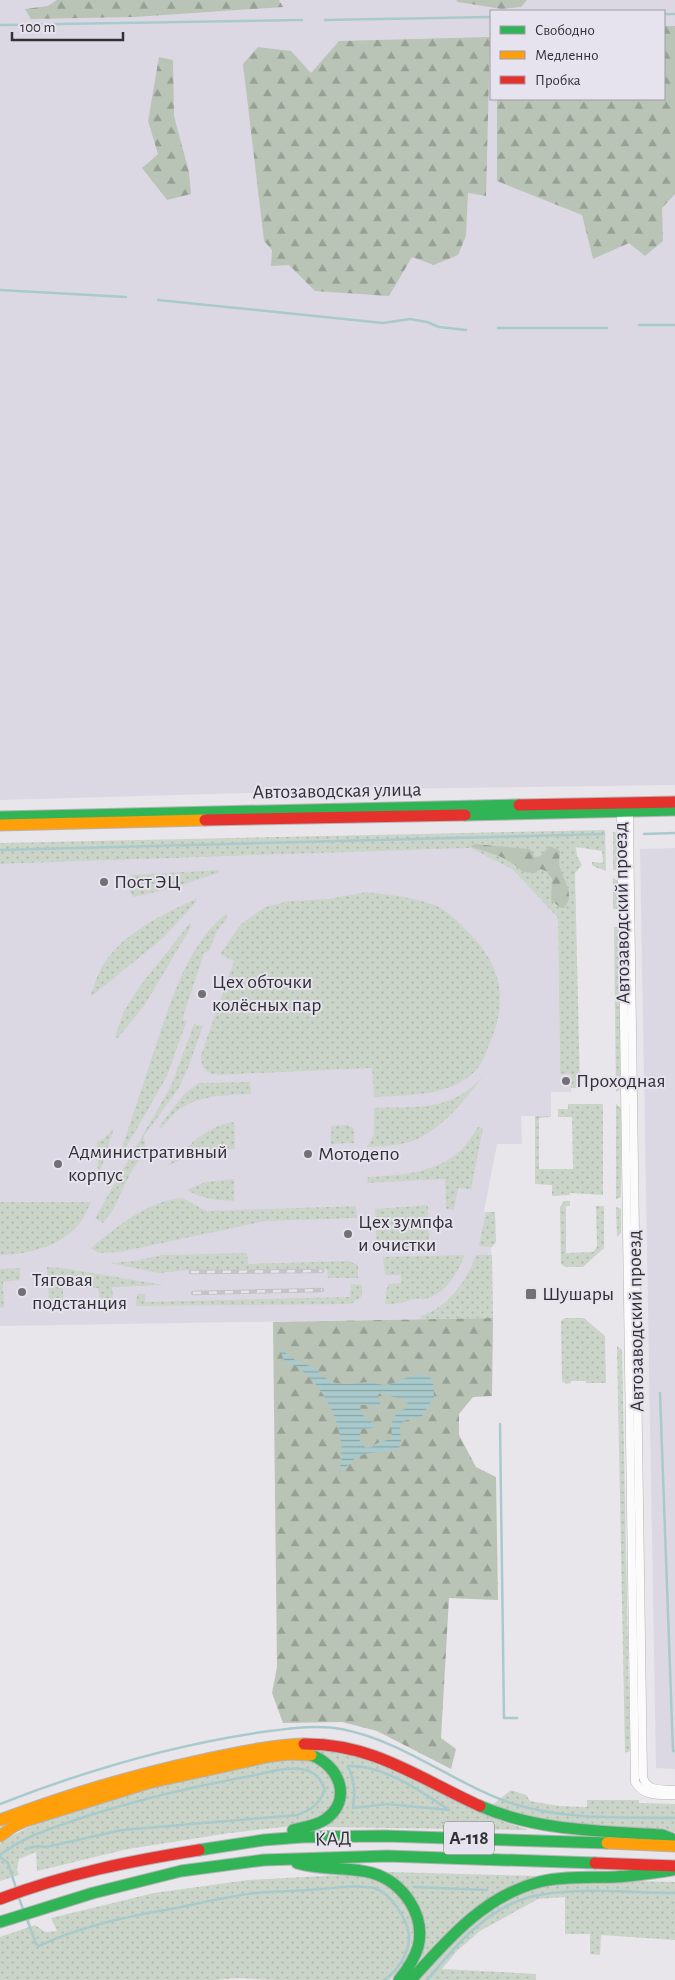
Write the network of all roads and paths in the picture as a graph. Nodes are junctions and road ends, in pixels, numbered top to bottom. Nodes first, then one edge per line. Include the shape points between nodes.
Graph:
1 (675, 802) edge
2 (624, 809) junction
3 (675, 810) edge
4 (0, 817) edge
5 (0, 825) edge
6 (675, 1790) edge
7 (675, 1795) edge
8 (0, 1820) edge
9 (0, 1836) edge
10 (264, 1840) junction
11 (675, 1840) edge
12 (675, 1846) edge
13 (287, 1860) junction
14 (675, 1868) edge
15 (0, 1899) edge
16 (0, 1922) edge
17 (398, 1980) edge
18 (411, 1980) edge

1 - 2 main road, Автозаводская улица
2 - 3 main road, Автозаводская улица
2 - 4 main road, Автозаводская улица
2 - 5 main road, Автозаводская улица
2 - 6 street, Автозаводский проезд via 643,1777 650,1787
2 - 7 street, Автозаводский проезд via 635,1782 647,1793
8 - 11 main road via 102,1784 155,1770 274,1745 328,1743 380,1758 491,1810 525,1822 560,1828 662,1835
9 - 10 main road via 17,1824 183,1774 271,1757 311,1755 321,1758 330,1766 340,1785 336,1806 329,1816 310,1827
10 - 12 main road, КАД / А-118 via 302,1836 385,1836
10 - 15 main road, КАД / А-118 via 143,1859 42,1884
13 - 14 main road, КАД / А-118 via 387,1856
13 - 16 main road, КАД / А-118 via 181,1871
13 - 17 main road via 308,1868 369,1872 394,1883 404,1892 416,1912 420,1937 414,1960
14 - 18 main road via 626,1876 565,1878 514,1891 490,1902 468,1919

